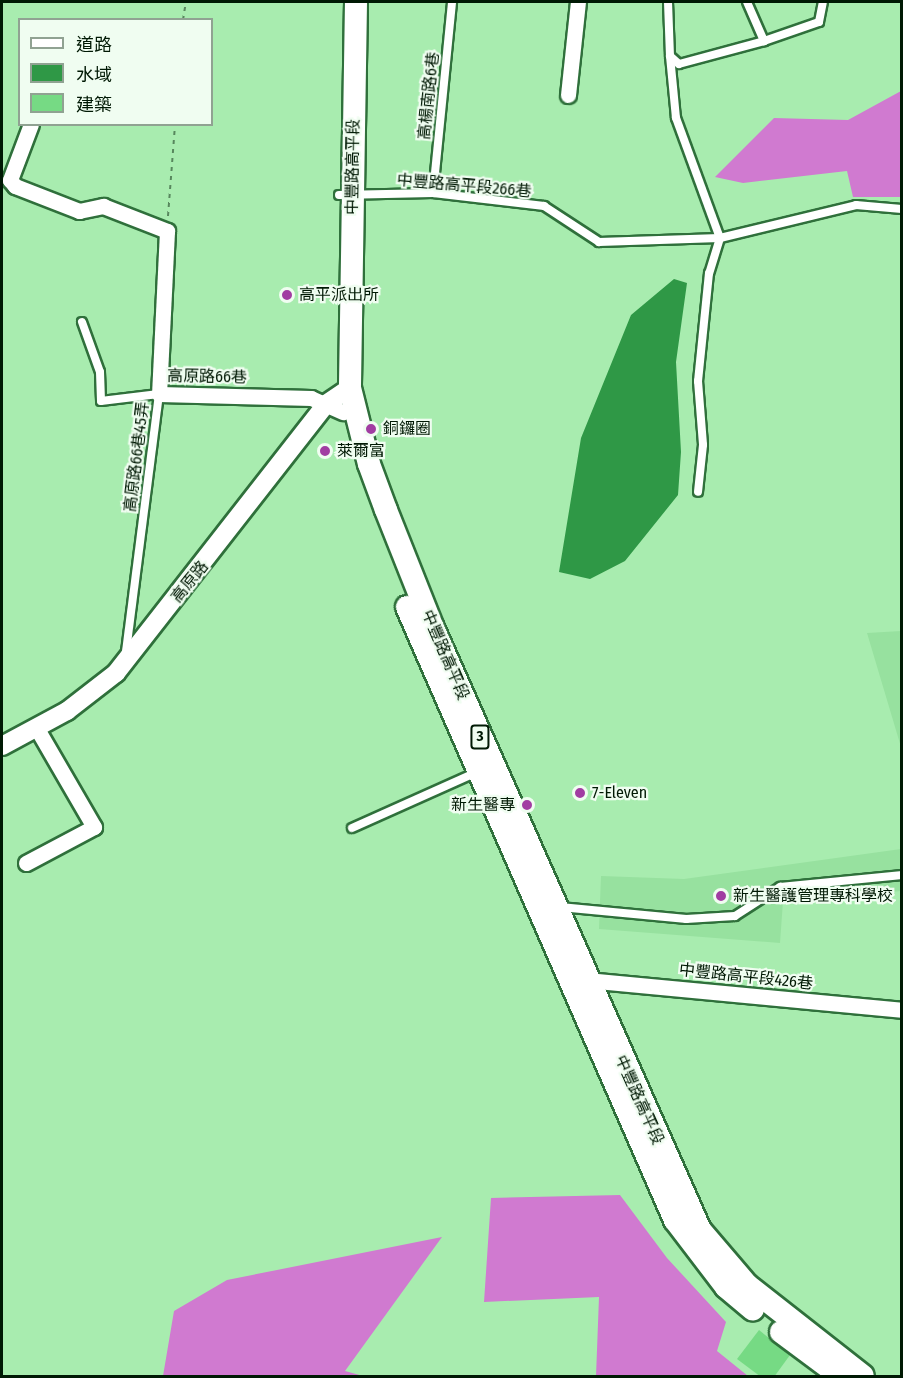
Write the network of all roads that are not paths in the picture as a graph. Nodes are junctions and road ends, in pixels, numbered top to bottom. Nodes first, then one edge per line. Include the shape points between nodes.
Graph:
1 (341, 2) edge
2 (356, 2) edge
3 (452, 2) edge
4 (578, 2) edge
5 (668, 2) edge
6 (747, 2) edge
7 (823, 2) edge
8 (764, 41) junction
9 (670, 56) junction
10 (568, 94) dead end
11 (30, 126) edge
12 (346, 194) junction
13 (433, 194) junction
14 (902, 209) edge
15 (720, 238) junction
16 (82, 322) dead end
17 (159, 394) junction
18 (339, 399) junction
19 (698, 492) dead end
20 (125, 663) junction
21 (36, 727) junction
22 (2, 746) edge
23 (485, 769) junction
24 (352, 828) dead end
25 (26, 863) dead end
26 (902, 875) edge
27 (546, 910) junction
28 (586, 980) junction
29 (902, 1010) edge
30 (628, 1095) junction
31 (840, 1377) edge
32 (863, 1377) edge

1 - 12 main road, 中豐路高平段 / 3
2 - 12 main road, 中豐路高平段 / 3
3 - 13 lane, 高楊南路6巷
4 - 10 street
5 - 9 lane
6 - 8 lane
7 - 8 lane via 819,22
8 - 9 lane via 679,64
9 - 15 lane via 676,118
11 - 17 street, 高原路66巷 via 10,180 15,186 79,211 104,206 166,231
12 - 13 lane, 中豐路高平段266巷
12 - 18 main road, 中豐路高平段 / 3
13 - 15 lane, 中豐路高平段266巷 via 544,206 599,242
14 - 15 lane, 中豐路高平段266巷 via 856,205
15 - 19 lane via 709,273 698,381 703,445
16 - 17 lane, 高原路66巷45弄 via 100,372 101,401
17 - 18 street, 高原路66巷
17 - 20 lane, 高原路66巷45弄
18 - 20 street, 高原路
18 - 23 main road, 中豐路高平段 / 3 via 358,477 418,636
20 - 21 street, 高原路 via 90,695
21 - 22 street, 高原路
21 - 25 street via 94,827
23 - 24 lane
23 - 27 main road, 中豐路高平段 / 3
26 - 27 lane via 780,887 735,916 686,919
27 - 28 main road, 中豐路高平段 / 3
27 - 30 main road, 中豐路高平段 / 3
28 - 29 street, 中豐路高平段426巷
28 - 30 main road, 中豐路高平段 / 3
30 - 31 main road, 中豐路高平段 / 3 via 675,1220 709,1266 735,1294
30 - 32 main road, 中豐路高平段 / 3 via 700,1230 720,1257 747,1285

